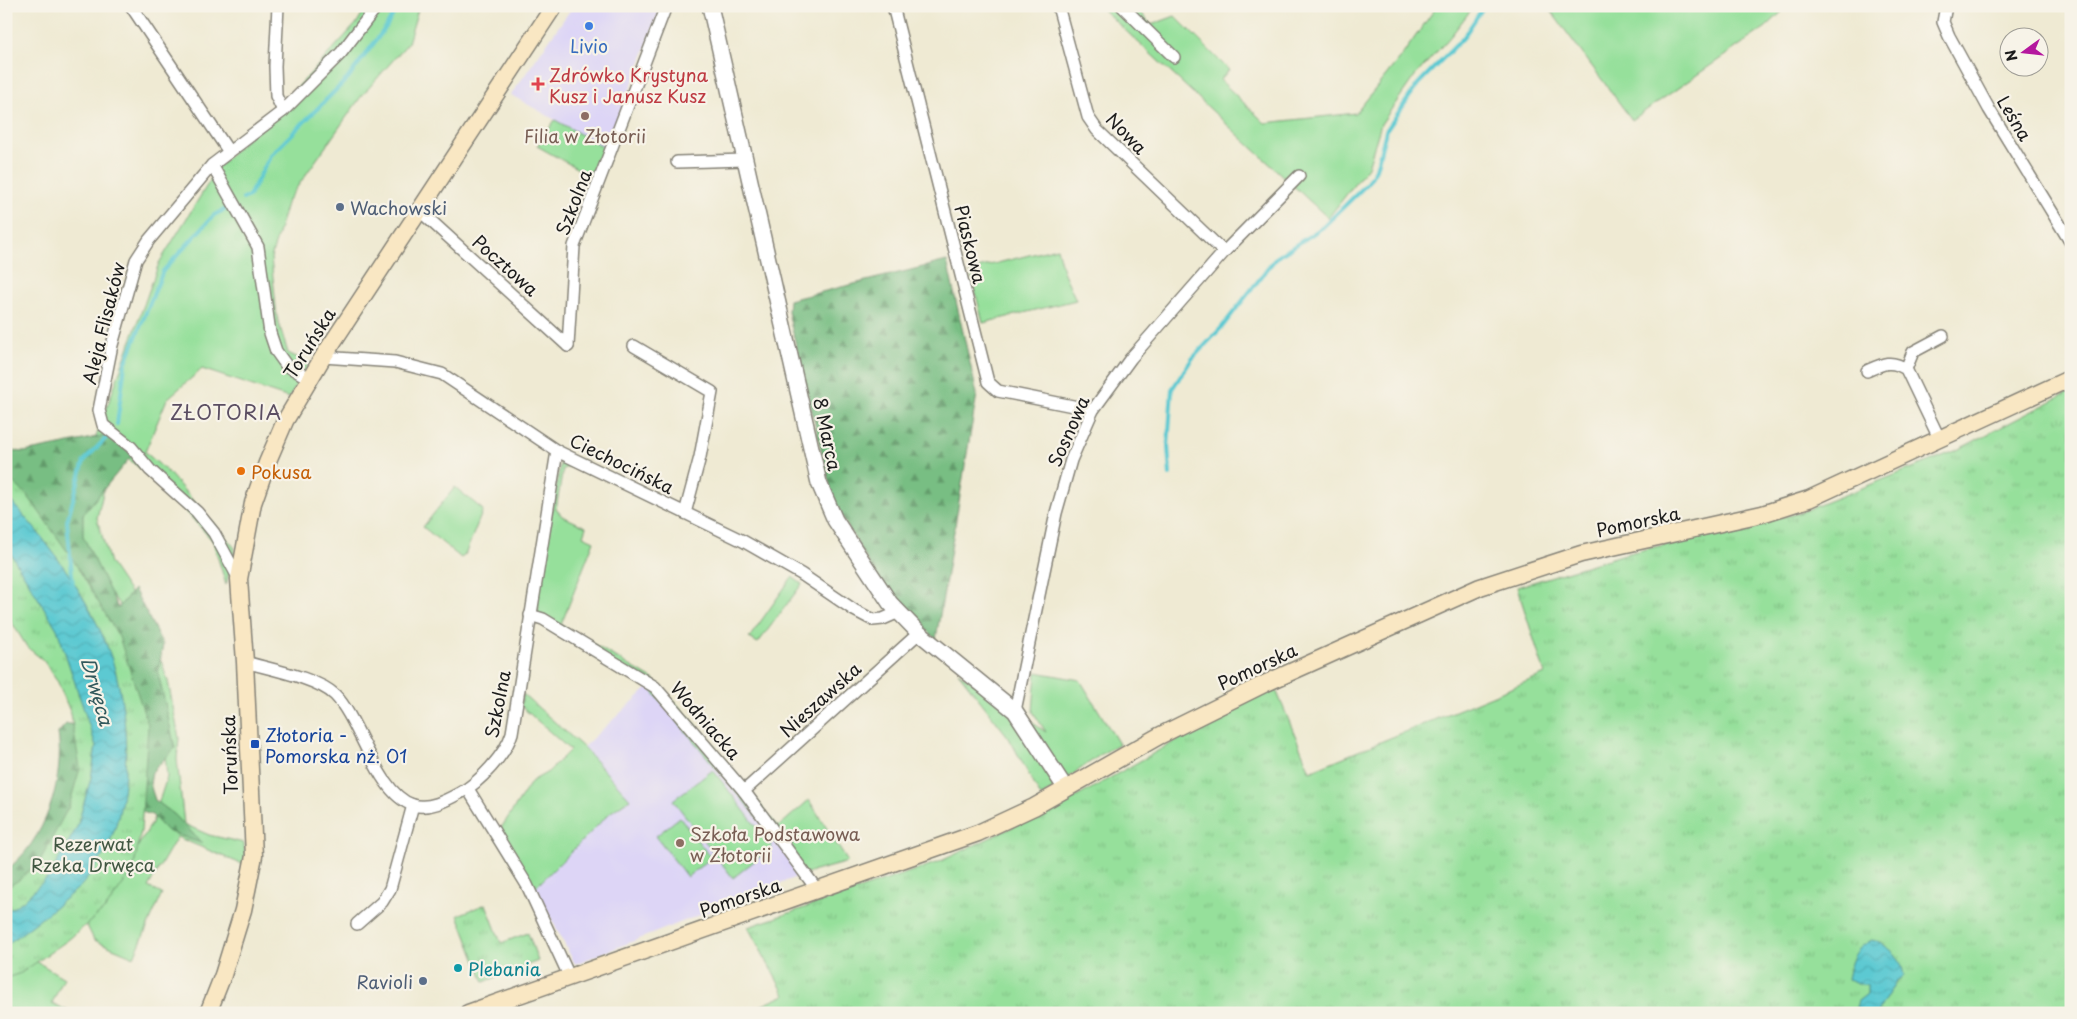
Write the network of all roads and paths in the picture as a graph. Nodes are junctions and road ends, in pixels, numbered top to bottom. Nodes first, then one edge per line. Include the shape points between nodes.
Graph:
1 (131, 6) edge
2 (278, 6) edge
3 (378, 6) edge
4 (554, 6) edge
5 (666, 6) edge
6 (710, 6) edge
7 (893, 6) edge
8 (1058, 6) edge
9 (1122, 6) edge
10 (1946, 6) edge
11 (1174, 57) dead end
12 (283, 110) junction
13 (228, 152) junction
14 (745, 160) junction
15 (677, 162) dead end
16 (212, 165) junction
17 (1299, 176) dead end
18 (419, 210) junction
19 (2071, 243) edge
20 (1224, 252) junction
21 (1944, 336) dead end
22 (568, 346) joint
23 (634, 346) dead end
24 (323, 357) junction
25 (1906, 369) junction
26 (1867, 371) dead end
27 (2071, 378) edge
28 (310, 379) junction
29 (1093, 410) junction
30 (1940, 440) junction
31 (557, 451) junction
32 (685, 513) junction
33 (239, 579) junction
34 (900, 612) junction
35 (530, 615) junction
36 (919, 633) junction
37 (246, 662) junction
38 (1015, 711) junction
39 (468, 789) junction
40 (1066, 789) junction
41 (744, 791) junction
42 (414, 805) junction
43 (818, 891) junction
44 (357, 924) dead end
45 (570, 978) junction
46 (208, 1013) edge
47 (468, 1013) edge

1 - 13 street
2 - 12 street via 276,96
3 - 12 street, Aleja Flisaków via 342,53
4 - 18 main road, Toruńska
5 - 22 street, Szkolna via 574,246
6 - 14 street, 8 Marca
7 - 29 street, Piaskowa via 988,382 998,391
8 - 20 street, Nowa via 1088,117 1097,130
9 - 11 street
10 - 19 street, Leśna via 1943,22 1949,36 1989,110
12 - 13 street, Aleja Flisaków
13 - 16 street, Aleja Flisaków
14 - 15 street
14 - 34 street, 8 Marca via 819,482 835,520 890,603
16 - 28 street via 258,247 270,333 276,351 286,365
16 - 33 street, Aleja Flisaków via 136,260 100,410 103,425 131,447 150,470 197,512 214,533
17 - 20 street, Sosnowa
18 - 22 street, Pocztowa
18 - 24 main road, Toruńska
20 - 29 street, Sosnowa via 1132,358
21 - 25 street via 1913,352
23 - 32 street via 712,392
24 - 28 main road, Toruńska
24 - 31 street, Ciechocińska via 395,362 442,374
25 - 26 street via 1886,362
25 - 30 street
27 - 30 main road, Pomorska
28 - 33 main road, Toruńska via 285,421 267,463 253,503
29 - 38 street, Sosnowa via 1071,460 1056,513
30 - 40 main road, Pomorska via 1778,510 1610,547 1480,587 1264,684 1159,736
31 - 32 street, Ciechocińska
31 - 35 street, Szkolna
32 - 34 street, Ciechocińska via 793,569 873,620 883,620
33 - 37 main road, Toruńska
34 - 36 street, 8 Marca
35 - 39 street, Szkolna via 509,744
35 - 41 street, Wodniacka via 543,619 655,687
36 - 38 street, 8 Marca
36 - 41 street, Nieszawska
37 - 42 street via 305,680 334,694 344,706 378,769 397,795
37 - 46 main road, Toruńska via 254,856 243,910
38 - 40 street, 8 Marca
39 - 42 street, Szkolna via 445,801 427,806
39 - 45 street via 527,885
40 - 43 main road, Pomorska via 978,833
41 - 43 street, Wodniacka
42 - 44 street via 390,889 382,902
43 - 45 main road, Pomorska
45 - 47 main road, Pomorska

